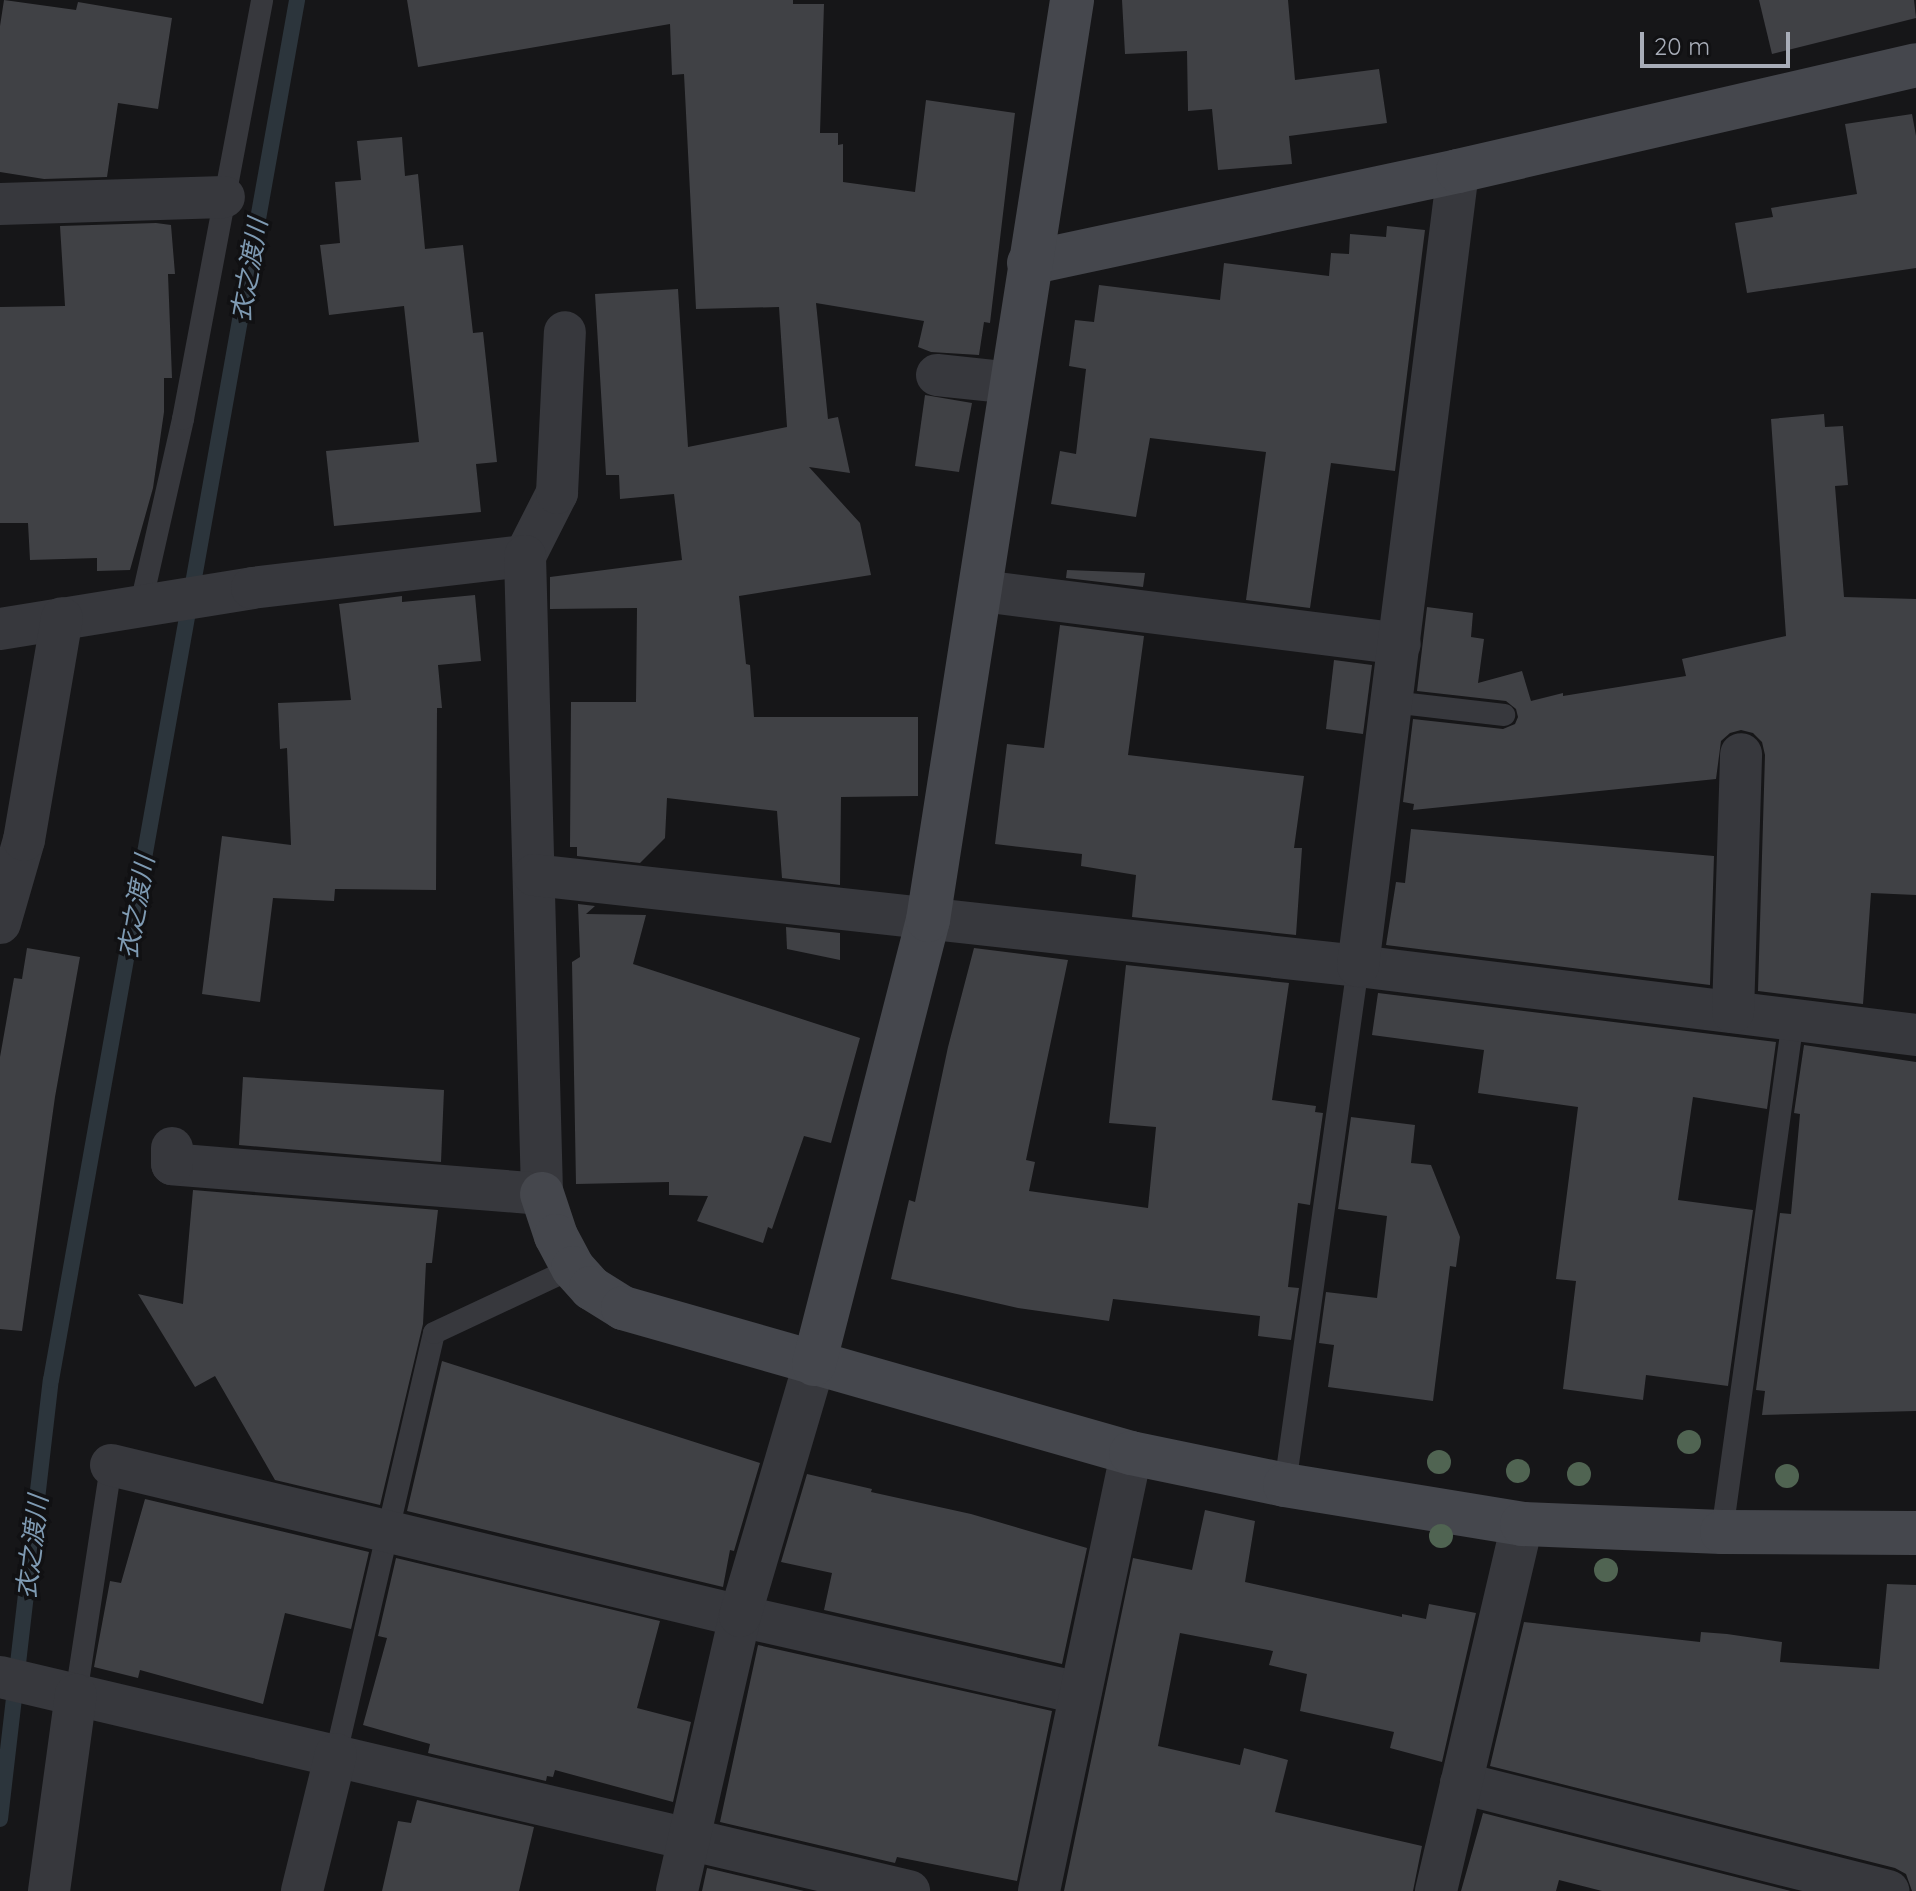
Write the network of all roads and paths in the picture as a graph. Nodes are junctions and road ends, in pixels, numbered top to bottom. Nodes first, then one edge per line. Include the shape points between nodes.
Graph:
1 (262, 0) edge
2 (1072, 0) edge
3 (1916, 65) edge
4 (1458, 171) junction
5 (224, 197) junction
6 (0, 204) edge
7 (1029, 263) junction
8 (565, 332) dead end
9 (937, 375) dead end
10 (1012, 383) junction
11 (525, 556) junction
12 (982, 591) junction
13 (141, 604) junction
14 (62, 618) junction
15 (0, 629) edge
16 (1400, 644) junction
17 (1392, 702) junction
18 (1504, 715) dead end
19 (1741, 754) dead end
20 (534, 875) junction
21 (928, 920) junction
22 (0, 923) edge
23 (1358, 966) junction
24 (1733, 1012) junction
25 (1793, 1020) junction
26 (1916, 1035) edge
27 (172, 1148) dead end
28 (542, 1194) junction
29 (573, 1268) junction
30 (814, 1364) junction
31 (1131, 1453) junction
32 (111, 1465) joint
33 (1285, 1485) junction
34 (1522, 1524) junction
35 (386, 1532) junction
36 (1722, 1532) junction
37 (1916, 1533) edge
38 (740, 1616) junction
39 (0, 1677) edge
40 (1080, 1693) junction
41 (70, 1694) junction
42 (336, 1754) junction
43 (1461, 1783) junction
44 (689, 1838) junction
45 (49, 1891) edge
46 (302, 1891) edge
47 (677, 1891) edge
48 (909, 1891) edge
49 (1039, 1891) edge
50 (1436, 1891) edge
51 (1889, 1891) edge

1 - 5 lane
2 - 7 street
3 - 4 street
4 - 7 street
4 - 16 street
5 - 6 street
5 - 13 lane via 183,419
7 - 10 street
8 - 11 street via 557,493
9 - 10 street
10 - 12 street
11 - 13 street
11 - 20 street
12 - 16 street
12 - 21 street
13 - 14 street
14 - 15 street
14 - 22 street via 24,840
16 - 17 street
17 - 18 lane
17 - 23 street
19 - 24 street
20 - 21 street
20 - 28 street
21 - 23 street
21 - 30 street
23 - 24 street
23 - 33 lane
24 - 25 street
25 - 26 street
25 - 36 lane
27 - 28 street via 172,1164
28 - 29 street
29 - 30 street via 591,1288 623,1308
29 - 35 lane via 434,1333
30 - 31 street
30 - 38 street
31 - 33 street
31 - 40 street
32 - 35 street
32 - 41 lane
33 - 34 street
34 - 36 street
34 - 43 street
35 - 38 street
35 - 42 lane
36 - 37 street
38 - 40 street
38 - 44 street
39 - 41 street
40 - 49 street
41 - 42 street
41 - 45 street
42 - 44 street
42 - 46 street
43 - 50 street
43 - 51 street
44 - 47 street
44 - 48 street

